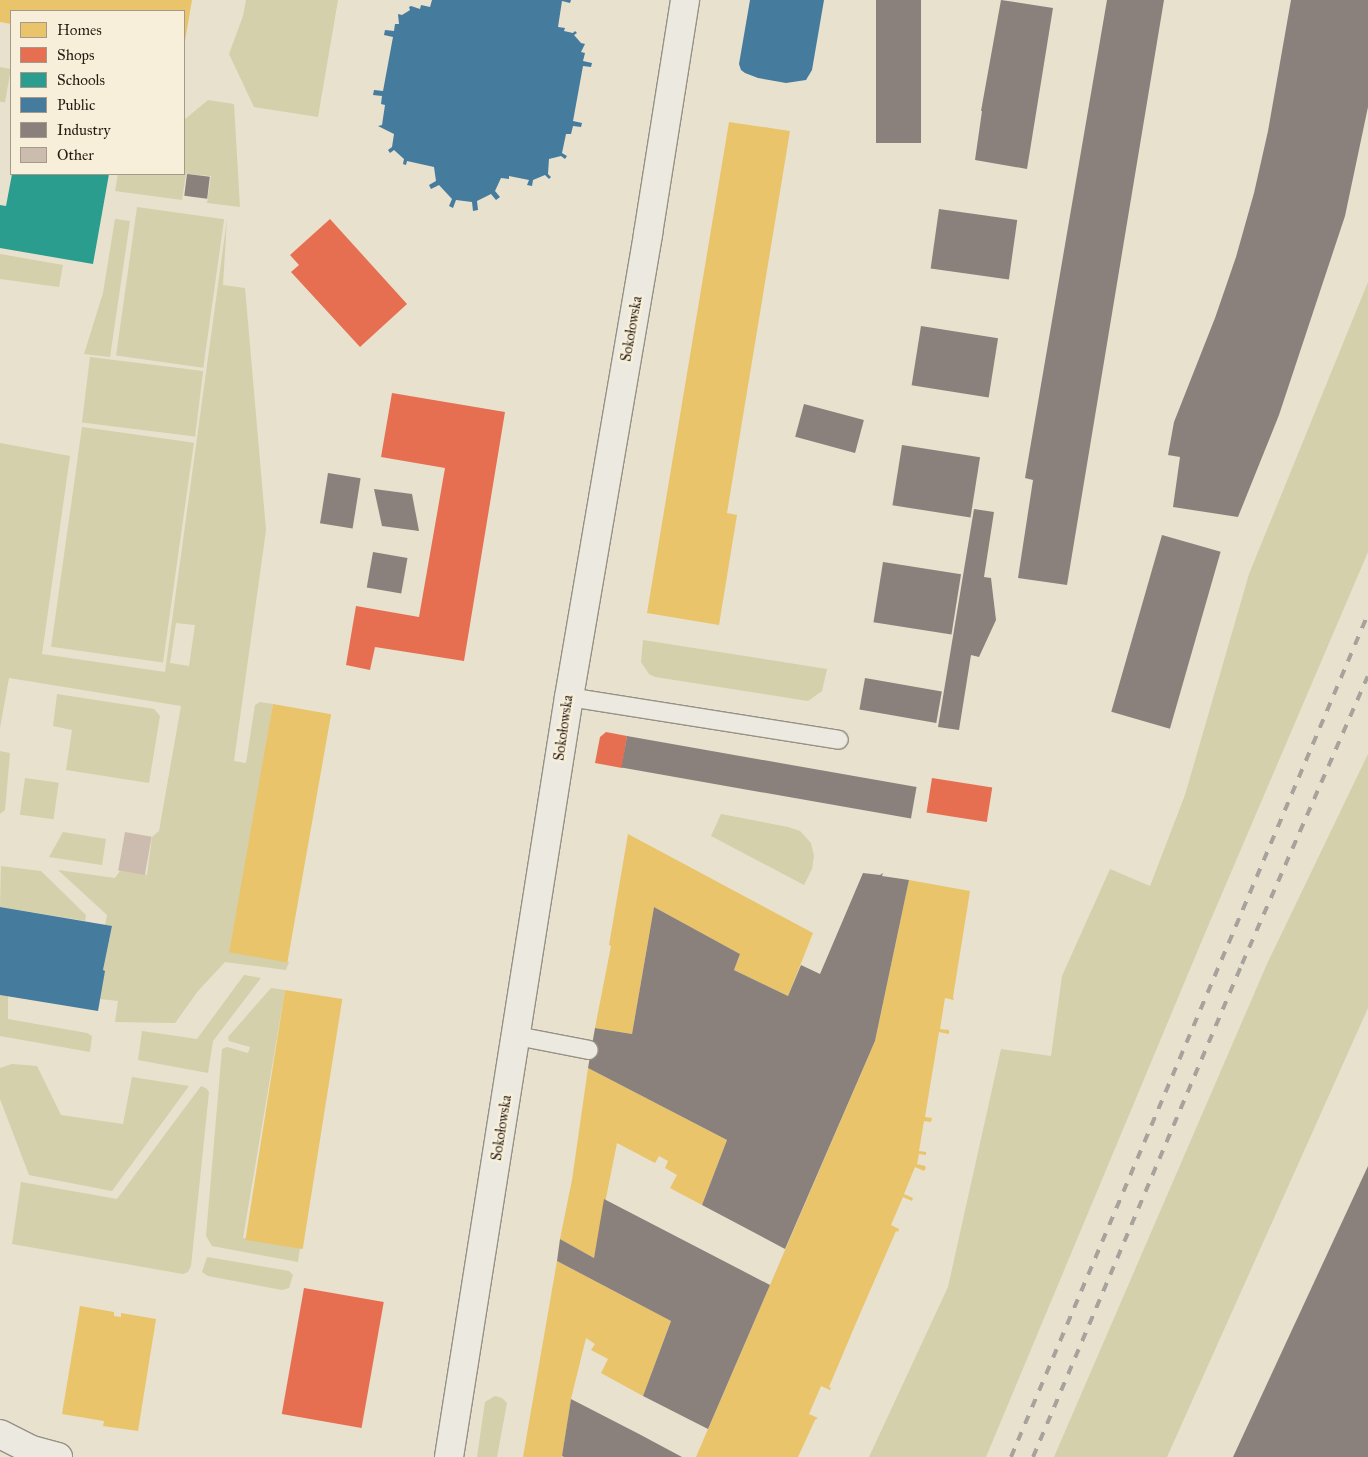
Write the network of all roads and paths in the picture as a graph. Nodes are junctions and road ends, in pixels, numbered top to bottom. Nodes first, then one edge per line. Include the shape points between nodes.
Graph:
1 (685, 0) edge
2 (568, 697) junction
3 (839, 740) dead end
4 (517, 1036) junction
5 (589, 1050) dead end
6 (0, 1434) edge
7 (58, 1457) edge
8 (449, 1457) edge

1 - 2 street, Sokołowska
2 - 3 lane
2 - 4 street, Sokołowska
4 - 5 lane
4 - 8 street, Sokołowska
6 - 7 street via 32,1450

